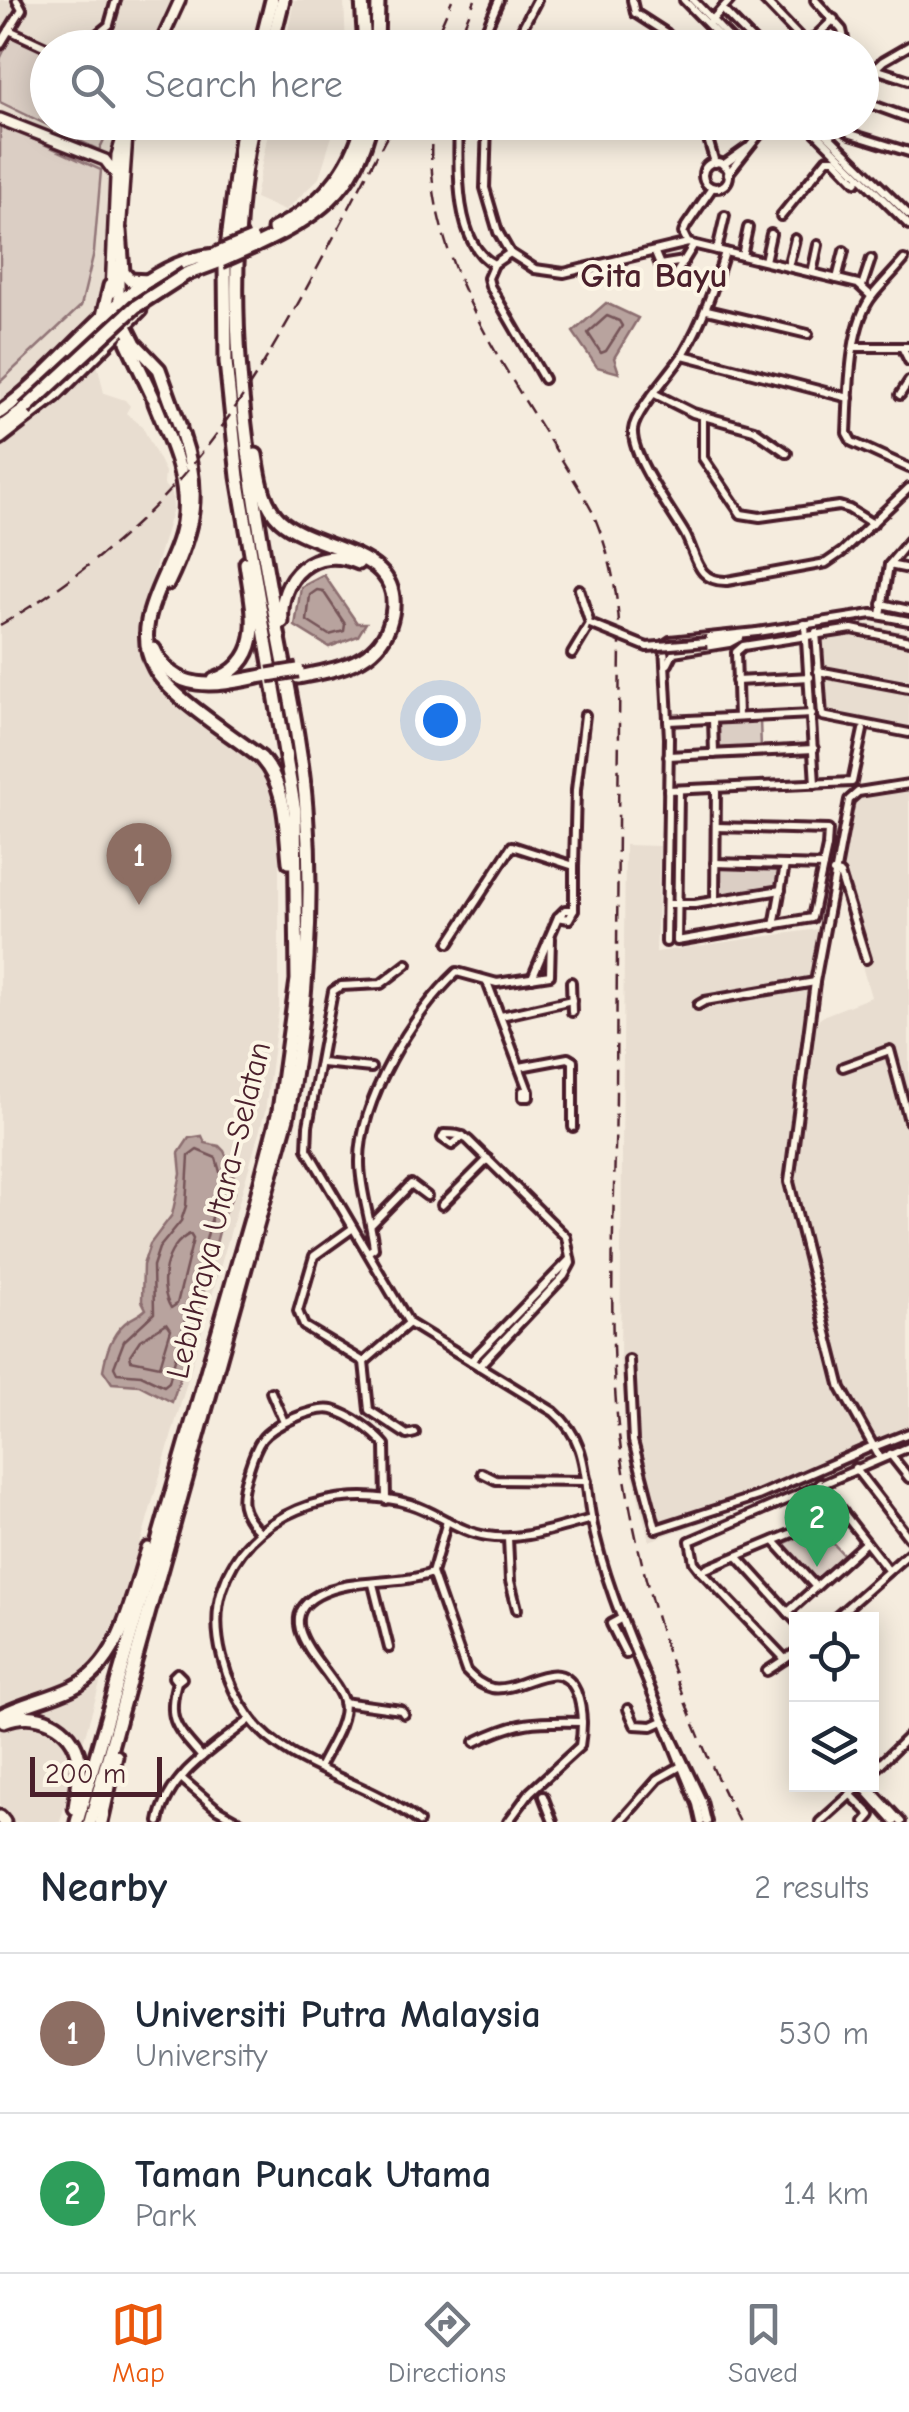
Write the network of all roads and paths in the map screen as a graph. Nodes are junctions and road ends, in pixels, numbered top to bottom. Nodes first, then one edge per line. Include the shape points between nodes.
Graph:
1 (17, 0) edge
2 (116, 0) edge
3 (180, 0) edge
4 (272, 0) edge
5 (283, 0) edge
6 (362, 0) edge
7 (378, 0) edge
8 (499, 0) edge
9 (537, 0) edge
10 (632, 0) edge
11 (684, 0) edge
12 (693, 0) edge
13 (730, 0) edge
14 (764, 0) edge
15 (815, 0) edge
16 (722, 9) junction
17 (834, 18) junction
18 (710, 22) junction
19 (9, 30) junction
20 (103, 30) edge
21 (166, 30) edge
22 (264, 30) edge
23 (276, 30) edge
24 (364, 30) edge
25 (378, 30) edge
26 (486, 30) edge
27 (521, 30) edge
28 (661, 30) edge
29 (716, 30) edge
30 (719, 30) edge
31 (742, 30) edge
32 (791, 30) edge
33 (822, 30) edge
34 (842, 30) edge
35 (30, 40) edge
36 (0, 44) edge
37 (909, 46) edge
38 (879, 66) edge
39 (879, 71) edge
40 (909, 80) edge
41 (879, 107) edge
42 (0, 118) edge
43 (909, 118) edge
44 (30, 130) edge
45 (55, 140) edge
46 (121, 140) edge
47 (126, 140) edge
48 (240, 140) edge
49 (249, 140) edge
50 (356, 140) edge
51 (365, 140) edge
52 (459, 140) edge
53 (486, 140) edge
54 (709, 140) edge
55 (754, 140) edge
56 (823, 140) edge
57 (832, 140) edge
58 (870, 140) edge
59 (747, 148) junction
60 (909, 152) edge
61 (719, 164) junction
62 (115, 174) junction
63 (728, 174) junction
64 (860, 177) junction
65 (712, 188) junction
66 (725, 216) dead end
67 (781, 216) dead end
68 (909, 216) edge
69 (909, 225) edge
70 (748, 228) dead end
71 (120, 231) junction
72 (771, 234) dead end
73 (794, 240) dead end
74 (254, 242) junction
75 (691, 245) junction
76 (818, 245) dead end
77 (721, 251) junction
78 (844, 251) dead end
79 (510, 253) junction
80 (655, 253) junction
81 (218, 256) junction
82 (742, 256) junction
83 (871, 259) dead end
84 (904, 260) dead end
85 (684, 261) junction
86 (765, 262) junction
87 (494, 264) junction
88 (788, 267) junction
89 (189, 271) junction
90 (677, 272) dead end
91 (812, 273) junction
92 (837, 279) junction
93 (148, 281) junction
94 (110, 286) junction
95 (862, 286) junction
96 (871, 296) junction
97 (149, 302) junction
98 (116, 308) junction
99 (707, 310) junction
100 (99, 324) junction
101 (123, 327) junction
102 (808, 334) dead end
103 (110, 340) junction
104 (854, 346) junction
105 (906, 348) edge
106 (138, 352) junction
107 (683, 355) junction
108 (909, 361) edge
109 (82, 369) junction
110 (544, 378) dead end
111 (909, 381) edge
112 (240, 388) junction
113 (655, 394) junction
114 (900, 395) dead end
115 (849, 398) junction
116 (0, 412) edge
117 (703, 416) junction
118 (0, 424) edge
119 (0, 438) edge
120 (788, 453) dead end
121 (909, 468) edge
122 (238, 478) junction
123 (909, 488) edge
124 (872, 524) junction
125 (909, 541) edge
126 (888, 565) junction
127 (909, 569) edge
128 (580, 588) dead end
129 (882, 604) junction
130 (909, 610) edge
131 (881, 615) junction
132 (909, 621) edge
133 (814, 623) junction
134 (590, 624) junction
135 (805, 624) junction
136 (758, 632) junction
137 (812, 634) junction
138 (743, 635) junction
139 (909, 641) edge
140 (572, 654) dead end
141 (152, 662) junction
142 (667, 666) junction
143 (818, 672) junction
144 (298, 673) junction
145 (810, 677) junction
146 (268, 678) junction
147 (736, 682) junction
148 (190, 683) junction
149 (909, 688) edge
150 (812, 714) junction
151 (585, 715) dead end
152 (738, 717) junction
153 (712, 719) junction
154 (668, 721) junction
155 (864, 730) dead end
156 (909, 732) edge
157 (297, 737) junction
158 (814, 750) junction
159 (714, 754) junction
160 (668, 756) junction
161 (816, 784) junction
162 (909, 784) edge
163 (716, 788) junction
164 (668, 790) junction
165 (678, 790) junction
166 (716, 826) junction
167 (715, 863) junction
168 (785, 865) junction
169 (574, 866) junction
170 (824, 866) junction
171 (833, 872) junction
172 (781, 890) junction
173 (715, 901) junction
174 (667, 904) junction
175 (676, 906) junction
176 (298, 926) junction
177 (774, 926) junction
178 (551, 938) junction
179 (666, 942) dead end
180 (449, 944) dead end
181 (866, 959) dead end
182 (408, 964) dead end
183 (532, 979) junction
184 (488, 982) junction
185 (571, 982) dead end
186 (815, 982) junction
187 (572, 1000) junction
188 (698, 1005) dead end
189 (572, 1012) dead end
190 (501, 1016) junction
191 (322, 1063) junction
192 (520, 1066) junction
193 (371, 1068) dead end
194 (843, 1068) dead end
195 (528, 1090) dead end
196 (909, 1120) edge
197 (573, 1126) dead end
198 (463, 1136) dead end
199 (488, 1160) junction
200 (427, 1196) dead end
201 (442, 1205) dead end
202 (371, 1224) junction
203 (353, 1228) junction
204 (368, 1252) junction
205 (562, 1273) junction
206 (408, 1323) junction
207 (629, 1360) dead end
208 (364, 1362) junction
209 (470, 1362) junction
210 (479, 1366) junction
211 (271, 1392) dead end
212 (284, 1422) junction
213 (909, 1433) edge
214 (415, 1434) dead end
215 (874, 1446) junction
216 (909, 1447) edge
217 (890, 1454) junction
218 (880, 1458) junction
219 (855, 1468) junction
220 (482, 1473) dead end
221 (909, 1478) edge
222 (587, 1481) junction
223 (820, 1483) junction
224 (170, 1497) junction
225 (386, 1500) junction
226 (843, 1512) junction
227 (592, 1519) junction
228 (447, 1521) junction
229 (259, 1531) junction
230 (508, 1538) junction
231 (909, 1538) edge
232 (774, 1541) junction
233 (866, 1542) junction
234 (909, 1553) edge
235 (738, 1556) junction
236 (888, 1570) junction
237 (701, 1571) junction
238 (432, 1573) junction
239 (373, 1584) junction
240 (814, 1586) junction
241 (517, 1609) dead end
242 (788, 1612) joint
243 (842, 1612) edge
244 (622, 1618) junction
245 (389, 1648) dead end
246 (136, 1654) junction
247 (626, 1654) dead end
248 (789, 1656) edge
249 (784, 1659) junction
250 (767, 1671) dead end
251 (177, 1682) dead end
252 (344, 1703) junction
253 (628, 1708) dead end
254 (251, 1719) junction
255 (0, 1720) edge
256 (664, 1720) junction
257 (582, 1722) junction
258 (909, 1734) edge
259 (474, 1742) dead end
260 (202, 1757) junction
261 (879, 1763) edge
262 (683, 1765) junction
263 (320, 1766) junction
264 (181, 1778) junction
265 (853, 1792) edge
266 (869, 1792) edge
267 (850, 1794) junction
268 (543, 1796) dead end
269 (894, 1819) edge
270 (75, 1822) edge
271 (90, 1822) edge
272 (101, 1822) edge
273 (159, 1822) edge
274 (240, 1822) edge
275 (419, 1822) edge
276 (508, 1822) edge
277 (553, 1822) edge
278 (620, 1822) edge
279 (704, 1822) edge
280 (820, 1822) edge
281 (865, 1822) edge

1 - 19 street via 22,9
2 - 20 street
3 - 21 main road
4 - 22 highway
5 - 23 highway
6 - 24 highway
7 - 25 highway
8 - 26 street
9 - 27 street
10 - 28 street via 635,13
11 - 18 street
12 - 18 street
13 - 16 street
14 - 32 street
15 - 17 street
16 - 18 street
16 - 31 street
17 - 33 street
17 - 34 street
18 - 29 street
18 - 30 street
19 - 35 street
19 - 36 street
37 - 38 street
39 - 40 street
41 - 43 street
42 - 44 main road
45 - 62 main road via 105,160
46 - 62 main road
47 - 71 main road
48 - 122 highway, Lebuhraya Utara–Selatan via 224,319
49 - 112 highway, Lebuhraya Utara–Selatan via 238,233
50 - 74 highway via 327,192
51 - 74 highway via 338,192 296,227
52 - 87 street via 459,196 474,248
53 - 79 street via 486,188
54 - 61 street
55 - 59 street
56 - 64 street
57 - 68 street
58 - 60 street
59 - 61 street
59 - 63 street
61 - 63 street
61 - 65 street via 703,174
62 - 94 main road
63 - 65 street via 722,186
64 - 67 street via 856,182 834,158 827,159
64 - 69 street
65 - 75 street via 686,226
66 - 77 street
70 - 82 street
71 - 93 highway via 123,272 130,280
71 - 98 main road
72 - 86 street
73 - 88 street
74 - 81 highway, bridge
75 - 77 street
75 - 80 street
75 - 85 street
76 - 91 street
77 - 82 street
77 - 99 street
78 - 92 street
79 - 80 street via 550,273
79 - 87 street
80 - 85 street via 660,264
81 - 89 highway
81 - 93 highway via 186,261
82 - 86 street
83 - 95 street
84 - 96 street
85 - 90 street
86 - 88 street
87 - 110 street via 490,286
88 - 91 street
89 - 97 highway via 191,277
89 - 118 highway, bridge via 131,302
91 - 92 street
92 - 95 street
93 - 98 highway
94 - 98 main road
94 - 100 highway
95 - 96 street
96 - 104 street
97 - 101 highway
97 - 106 highway via 136,326
98 - 100 highway
98 - 101 highway
99 - 102 street
99 - 107 street
100 - 103 highway via 111,326
100 - 116 highway
101 - 103 highway
101 - 106 highway
103 - 109 highway
104 - 105 street
104 - 115 street
105 - 108 street
106 - 109 highway via 110,346
106 - 141 highway via 185,496 183,526 147,624
106 - 148 highway via 159,370 192,463 193,512 152,638 161,663
107 - 113 street
107 - 115 street
109 - 119 highway
111 - 114 street
112 - 144 highway via 272,512 296,530 372,563 390,593 388,626 372,651 352,664
112 - 157 highway, Lebuhraya Utara–Selatan
113 - 117 street
113 - 124 street via 636,423 636,445 705,576 727,580 826,563
115 - 121 street via 849,438
117 - 120 street via 754,430
117 - 124 street via 703,458 740,514 838,506
122 - 148 highway via 251,646 229,674
122 - 176 highway, Lebuhraya Utara–Selatan via 289,766
123 - 124 street
125 - 126 street
126 - 127 street
126 - 129 street
128 - 134 street
129 - 130 street
129 - 131 street
131 - 132 street
131 - 133 street
133 - 135 street
133 - 137 street
134 - 138 street, bridge via 647,647
134 - 140 street
135 - 136 street
135 - 137 street
136 - 138 street
136 - 142 street via 666,642
137 - 139 street via 852,629
137 - 143 street
137 - 145 street
137 - 147 street via 739,648
138 - 142 street via 730,644 674,652
141 - 146 highway via 189,690
141 - 176 highway via 174,690 272,770 282,794
142 - 154 street
143 - 149 street
143 - 156 street via 822,716
144 - 146 highway, bridge
144 - 157 highway via 343,661 378,634 383,591 360,563 341,556 315,559 294,574 284,593
145 - 147 street
145 - 150 street
146 - 148 highway
147 - 152 street
150 - 152 street
150 - 158 street
151 - 169 street
152 - 153 street
153 - 154 street
153 - 159 street
154 - 160 street
155 - 161 street via 852,782
157 - 246 highway, Lebuhraya Utara–Selatan via 310,919 300,1047 287,1118
158 - 159 street
158 - 161 street
159 - 160 street
160 - 164 street
161 - 163 street
162 - 171 street via 853,794
163 - 165 street
163 - 166 street
164 - 165 street
164 - 174 street
165 - 175 street
166 - 167 street
166 - 170 street via 828,830
167 - 168 street
167 - 173 street
168 - 170 street
168 - 172 street
169 - 178 street via 574,910 558,917
169 - 180 street via 512,846
170 - 177 street via 814,914
171 - 181 street via 840,874
171 - 186 street
172 - 173 street
172 - 177 street
173 - 175 street
174 - 175 street
174 - 179 street
175 - 177 street via 681,942
176 - 224 highway, Lebuhraya Utara–Selatan via 296,996 279,1111
178 - 183 street
178 - 183 street via 551,974
182 - 191 street via 382,984 336,987
183 - 184 street
184 - 190 street
184 - 202 street via 454,975 402,1040 373,1093 360,1162
185 - 187 street
186 - 188 street
186 - 215 street via 790,1197 841,1388
187 - 189 street
187 - 190 street
190 - 192 street
191 - 193 street
191 - 203 street via 308,1149
192 - 195 street
192 - 197 street via 572,1060
194 - 196 street via 890,1050
198 - 199 street
199 - 201 street
199 - 205 street via 566,1237 571,1258
200 - 202 street via 411,1184
202 - 204 street via 374,1248
203 - 204 street
203 - 208 street via 314,1256 298,1311 304,1326
204 - 206 street
205 - 209 street
205 - 210 street
206 - 208 street
206 - 209 street
207 - 215 street via 634,1441 656,1530
208 - 214 street via 369,1410
209 - 210 street
210 - 222 street via 568,1424
211 - 212 street
212 - 225 street via 331,1410 362,1425 385,1445
212 - 229 street via 260,1442 241,1493 246,1517
213 - 215 street
215 - 218 street
216 - 217 street
217 - 218 street
217 - 221 street
218 - 219 street
219 - 223 street
219 - 231 street
220 - 222 street via 496,1480
222 - 227 street
223 - 226 street
223 - 237 street via 690,1541
224 - 255 highway via 103,1662 73,1688
224 - 270 highway, Lebuhraya Utara–Selatan
225 - 228 street
225 - 229 street via 323,1502
226 - 232 street
226 - 233 street
227 - 230 street
227 - 244 street
228 - 230 street
228 - 238 street
229 - 254 street via 226,1577 216,1621 226,1669
230 - 241 street
232 - 235 street
232 - 240 street
233 - 236 street
233 - 240 street
234 - 236 street
235 - 237 street
235 - 242 street
236 - 243 street
237 - 249 street
238 - 239 street
238 - 257 street via 466,1671 477,1683 494,1689 561,1674 573,1685
239 - 245 street
239 - 252 street via 314,1596 300,1617 306,1646
240 - 242 street
244 - 247 street via 611,1624
244 - 256 street
246 - 271 highway, Lebuhraya Utara–Selatan
246 - 272 highway
248 - 249 street
249 - 250 street
251 - 260 street via 173,1720
252 - 252 street via 401,1710 404,1714
252 - 263 street
253 - 256 street via 636,1725
254 - 260 street
254 - 263 street via 278,1744
255 - 270 highway via 39,1717 65,1732 79,1760
256 - 262 street
257 - 259 street via 505,1726
257 - 276 street via 577,1750
258 - 261 street
260 - 264 street
262 - 278 street via 658,1779
262 - 279 street
263 - 275 street
264 - 273 street via 164,1800
264 - 274 street
265 - 267 street
266 - 269 street
267 - 280 street
267 - 281 street via 871,1815
268 - 277 street

